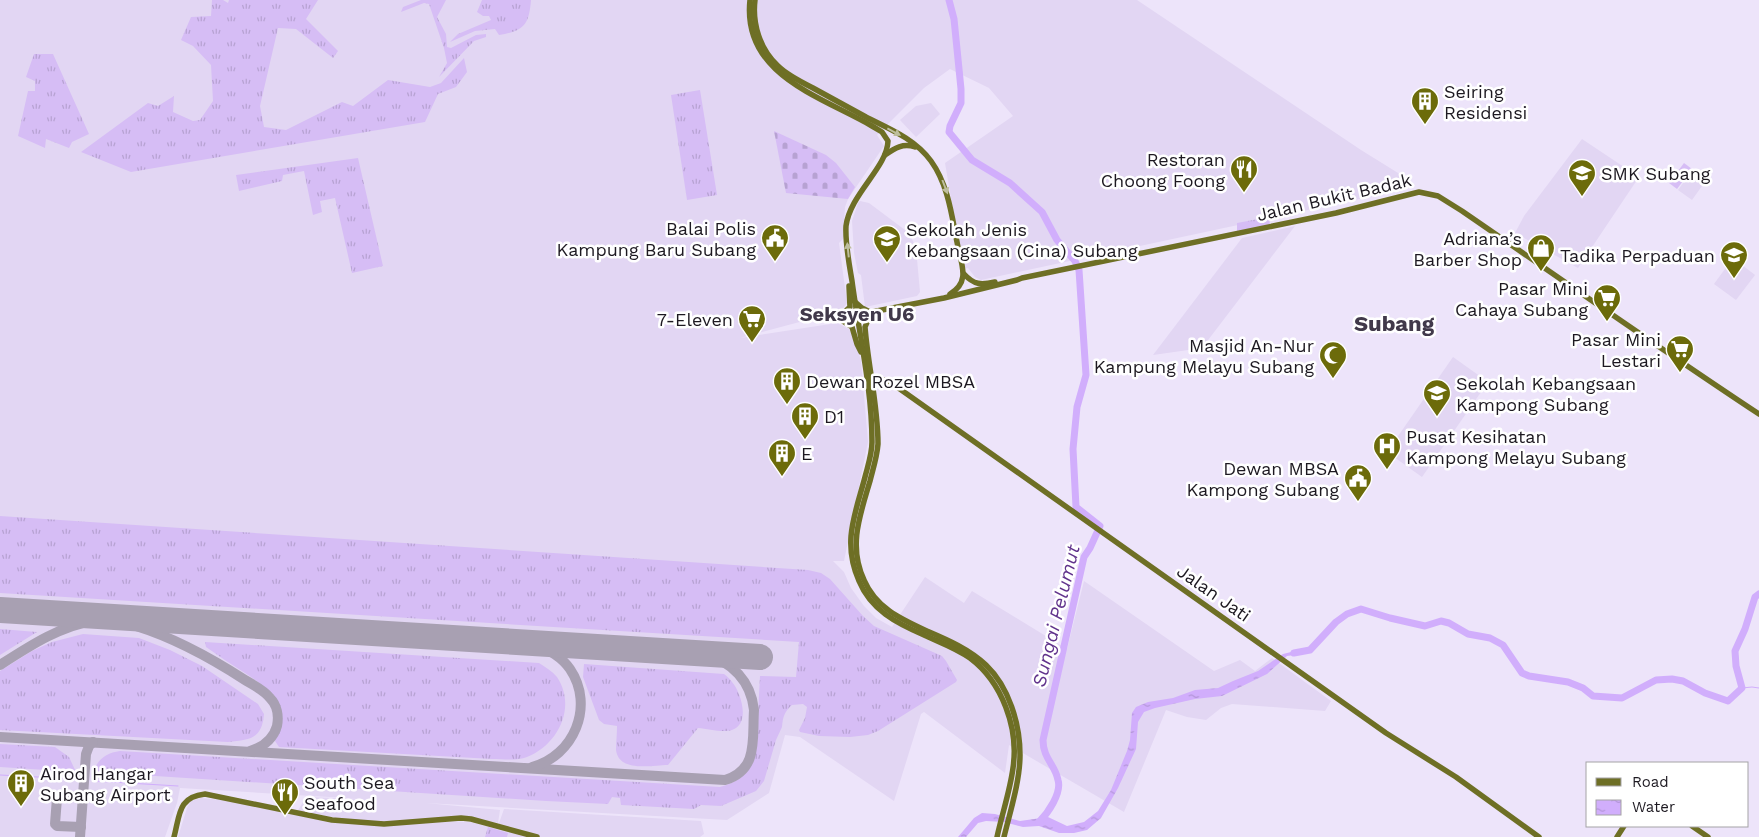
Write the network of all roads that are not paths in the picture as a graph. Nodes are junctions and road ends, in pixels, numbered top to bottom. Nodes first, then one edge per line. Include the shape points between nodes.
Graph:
1 (750, 0) edge
2 (755, 0) edge
3 (918, 147) junction
4 (884, 156) junction
5 (964, 274) junction
6 (1022, 278) junction
7 (852, 280) junction
8 (944, 298) junction
9 (854, 301) junction
10 (886, 309) junction
11 (870, 312) junction
12 (856, 315) junction
13 (864, 356) junction
14 (872, 376) junction
15 (884, 380) junction
16 (873, 386) junction
17 (1759, 414) edge
18 (1007, 809) junction
19 (1693, 827) edge
20 (1003, 834) edge
21 (174, 837) edge
22 (537, 837) edge
23 (997, 837) edge
24 (1539, 837) edge
25 (1708, 837) edge

1 - 4 main road via 750,26 768,62 804,90 882,132 888,141
2 -> 3 main road via 760,39 778,66
3 - 4 main road via 898,147
3 -> 5 main road via 938,171 946,190
7 -> 4 main road via 846,226 849,214
5 - 6 main road via 979,284
5 - 8 main road via 959,287
6 - 8 main road, Jalan Bukit Badak
6 - 17 main road, Jalan Bukit Badak via 1283,225 1419,192 1428,193 1467,215
7 - 9 main road
7 - 13 main road via 849,286 850,307 838,318 852,327
8 - 10 main road, Jalan Bukit Badak
9 - 11 main road
9 - 12 main road
10 - 11 main road, Jalan Bukit Badak
10 - 14 main road via 866,322
11 - 12 main road, Jalan Bukit Badak
12 - 13 main road
13 - 18 main road via 872,443 850,540 852,564 868,598 882,613 969,658 983,669 996,689 1013,730 1014,766
14 - 15 main road, Jalan Jati
14 - 16 main road
15 - 16 main road
15 - 24 main road, Jalan Jati
16 - 18 main road via 878,445 855,539 858,563 864,581 886,610 969,652 987,666 1002,687 1018,730 1020,756
18 - 20 main road
19 - 25 main road
20 - 23 main road
21 - 22 main road via 185,803 192,796 205,794 341,820 384,824 470,819

